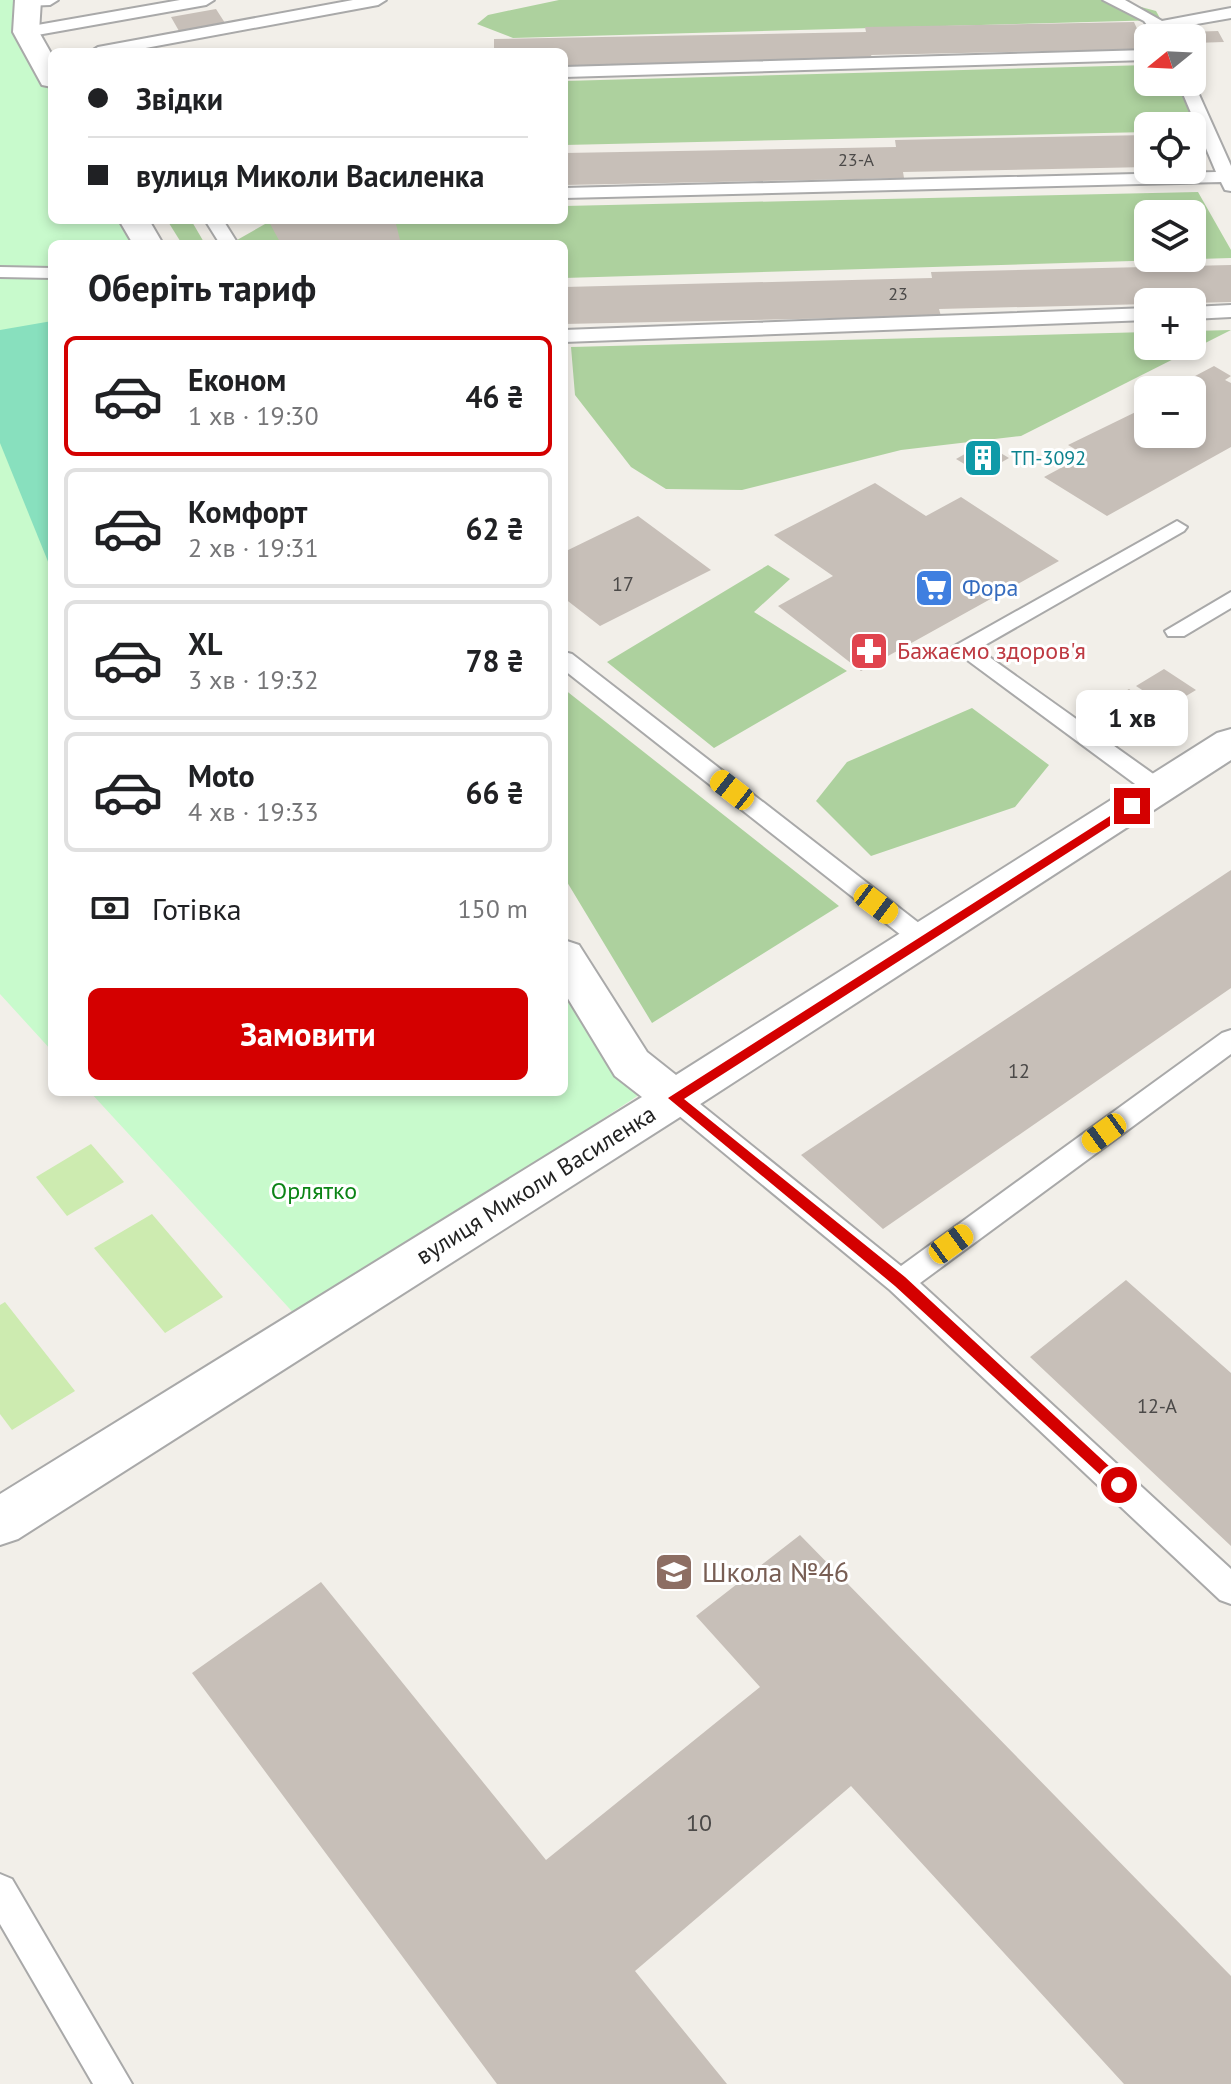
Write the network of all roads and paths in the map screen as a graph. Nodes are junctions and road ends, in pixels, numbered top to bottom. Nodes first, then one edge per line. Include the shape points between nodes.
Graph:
1 (206, 0) edge
2 (378, 0) edge
3 (1111, 0) edge
4 (36, 1) edge
5 (299, 7) edge
6 (1231, 13) edge
7 (1155, 24) edge
8 (1191, 24) edge
9 (26, 32) junction
10 (116, 48) edge
11 (1134, 55) edge
12 (48, 65) edge
13 (568, 72) edge
14 (1192, 96) edge
15 (1229, 182) edge
16 (568, 193) edge
17 (0, 272) edge
18 (48, 273) edge
19 (1231, 311) edge
20 (1206, 312) edge
21 (1134, 315) edge
22 (568, 336) edge
23 (1177, 527) dead end
24 (1231, 599) edge
25 (1176, 631) dead end
26 (568, 662) edge
27 (1231, 742) edge
28 (1158, 789) junction
29 (924, 940) junction
30 (568, 962) edge
31 (1231, 1040) edge
32 (675, 1098) junction
33 (900, 1282) junction
34 (0, 1522) edge
35 (1231, 1590) edge
36 (0, 1891) edge
37 (114, 2084) edge

1 - 9 lane
2 - 5 lane
3 - 7 lane via 1144,12
4 - 9 street
5 - 10 lane
6 - 8 lane
9 - 12 street
11 - 13 lane
14 - 15 lane
15 - 16 lane
17 - 18 lane
19 - 20 lane
21 - 22 lane
23 - 28 lane via 962,648
24 - 25 lane
26 - 29 lane
27 - 28 street, вулиця Миколи Василенка
28 - 29 street, вулиця Миколи Василенка
29 - 32 street, вулиця Миколи Василенка
30 - 32 street via 631,1064
31 - 33 lane
32 - 33 lane
32 - 34 street, вулиця Миколи Василенка
33 - 35 lane
36 - 37 lane

